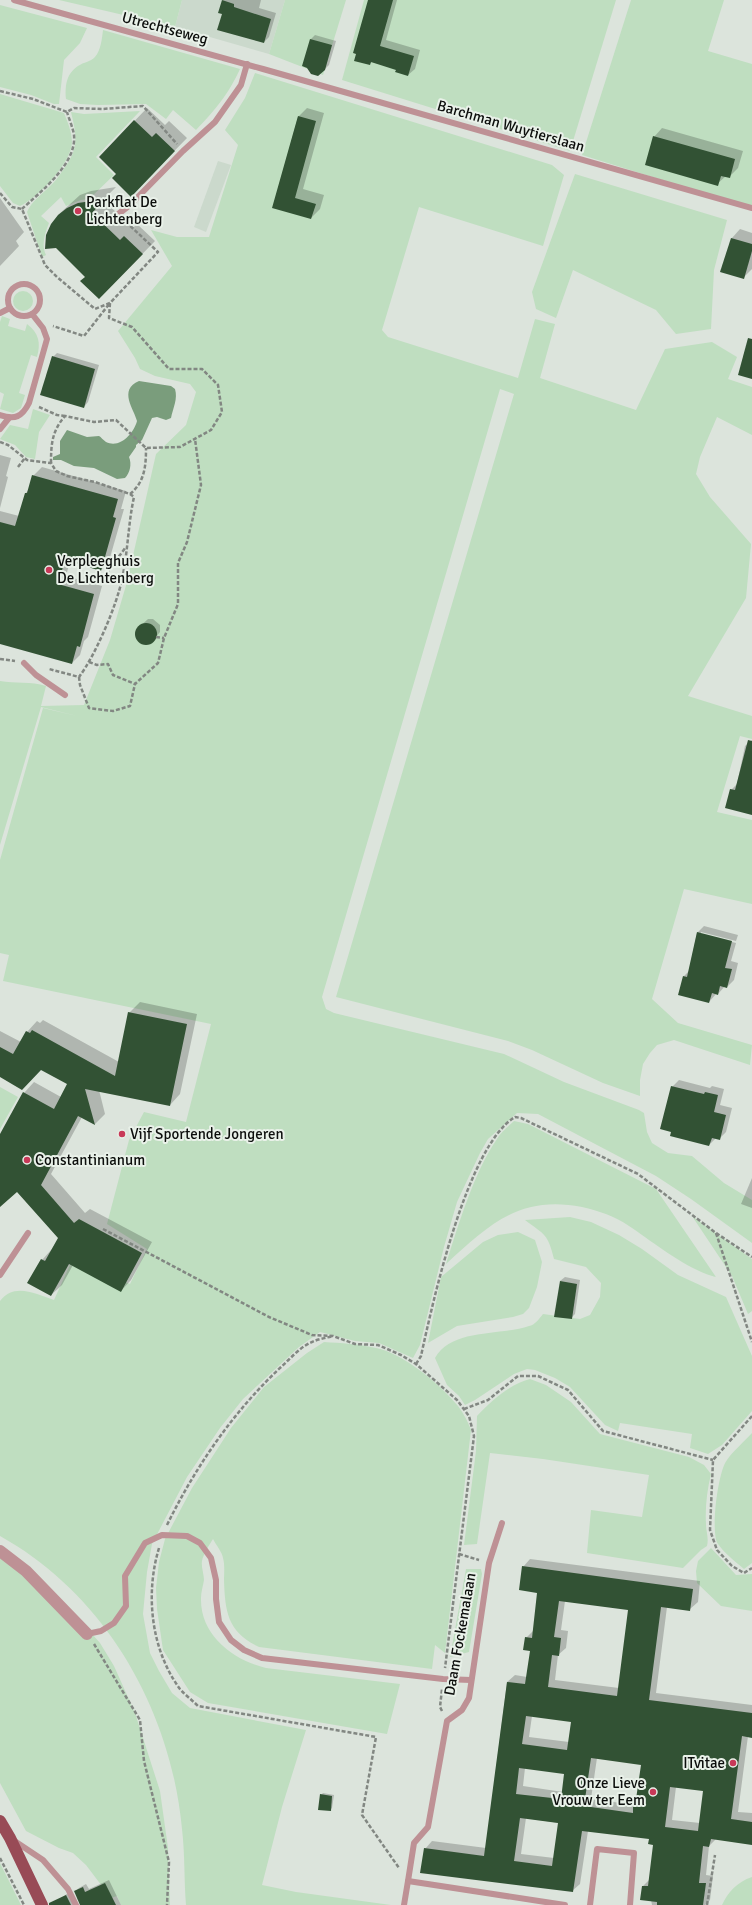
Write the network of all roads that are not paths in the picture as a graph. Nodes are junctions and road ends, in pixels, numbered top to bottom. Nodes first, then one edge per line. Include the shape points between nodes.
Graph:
1 (14, 0) edge
2 (247, 64) junction
3 (263, 68) joint
4 (752, 208) edge
5 (117, 215) road end
6 (10, 308) junction
7 (0, 313) edge
8 (32, 314) junction
9 (0, 415) edge
10 (9, 418) junction
11 (0, 429) edge
12 (24, 663) road end
13 (65, 695) dead end
14 (28, 1233) dead end
15 (0, 1275) edge
16 (502, 1524) dead end
17 (0, 1551) edge
18 (87, 1634) joint
19 (472, 1680) junction
20 (0, 1821) edge
21 (10, 1838) junction
22 (408, 1881) junction
23 (42, 1905) edge
24 (76, 1905) edge
25 (404, 1905) edge
26 (565, 1905) edge
27 (590, 1905) edge
28 (630, 1905) edge

1 - 2 lane, Utrechtseweg
2 - 3 lane, Utrechtseweg
2 - 5 lane via 241,86 215,122
3 - 4 lane, Barchman Wuytierslaan
6 - 7 lane
6 - 8 lane via 20,316
6 - 8 lane via 8,296 11,291 15,287 28,285 33,287 39,298 39,304
8 - 10 lane via 43,328 47,339 29,403 24,413
9 - 10 lane
10 - 11 lane
12 - 13 lane via 36,675
14 - 15 lane
16 - 19 lane, Daam Fockemalaan via 489,1563
17 - 18 street via 26,1571
18 - 19 lane via 101,1631 114,1623 126,1606 126,1576 145,1543 162,1535 187,1536 200,1543 212,1558 219,1622 231,1640 244,1650 262,1658
19 - 22 lane, Daam Fockemalaan via 469,1698 462,1710 447,1721 428,1827 414,1843
20 - 21 main road
21 - 23 main road
21 - 24 lane via 43,1860 68,1888
22 - 25 lane
22 - 26 lane
27 - 28 lane via 597,1849 634,1853

